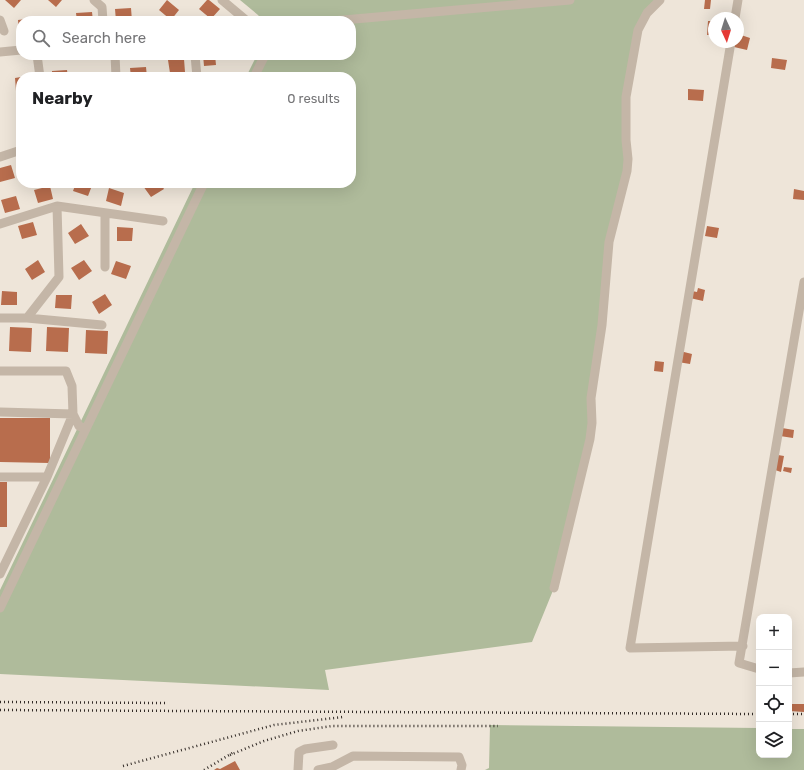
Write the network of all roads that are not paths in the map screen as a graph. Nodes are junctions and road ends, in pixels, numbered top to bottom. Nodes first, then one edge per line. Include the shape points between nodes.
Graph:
1 (94, 0) edge
2 (222, 0) edge
3 (570, 0) edge
4 (660, 0) edge
5 (738, 0) edge
6 (736, 12) edge
7 (103, 16) edge
8 (241, 16) edge
9 (356, 19) edge
10 (0, 20) edge
11 (4, 31) dead end
12 (730, 48) edge
13 (16, 50) edge
14 (0, 52) edge
15 (38, 60) edge
16 (115, 60) edge
17 (195, 60) edge
18 (262, 60) edge
19 (39, 72) edge
20 (116, 72) edge
21 (197, 72) edge
22 (256, 72) edge
23 (16, 152) edge
24 (0, 157) edge
25 (202, 188) edge
26 (57, 206) junction
27 (105, 214) junction
28 (164, 221) dead end
29 (0, 224) edge
30 (104, 267) dead end
31 (804, 282) edge
32 (0, 318) edge
33 (26, 318) junction
34 (102, 325) dead end
35 (0, 371) edge
36 (0, 412) edge
37 (72, 414) junction
38 (86, 429) junction
39 (0, 477) edge
40 (47, 478) junction
41 (0, 574) edge
42 (554, 588) dead end
43 (0, 608) edge
44 (743, 646) junction
45 (756, 668) edge
46 (804, 672) edge
47 (792, 673) edge
48 (334, 745) dead end
49 (334, 769) edge
50 (298, 770) edge
51 (318, 770) edge
52 (461, 770) edge

1 - 7 street via 102,6
2 - 8 street
3 - 9 street
4 - 42 street via 647,13 638,30 627,90 627,171 609,242 602,325 591,398 590,439
5 - 6 street
10 - 11 street
12 - 44 street via 630,648
13 - 14 street
15 - 19 street
16 - 20 street
17 - 21 street
18 - 22 street
23 - 24 street
25 - 38 street
26 - 27 street
26 - 29 street
26 - 33 street via 59,277
27 - 28 street
27 - 30 street
31 - 44 street
32 - 33 street
33 - 34 street
35 - 37 street via 66,371 72,386
36 - 37 street
37 - 38 street via 79,426
37 - 40 street
38 - 43 street
39 - 40 street
40 - 41 street
44 - 45 street via 739,663
46 - 47 street
48 - 50 street via 299,752
49 - 51 street
49 - 52 street via 353,756 459,757

